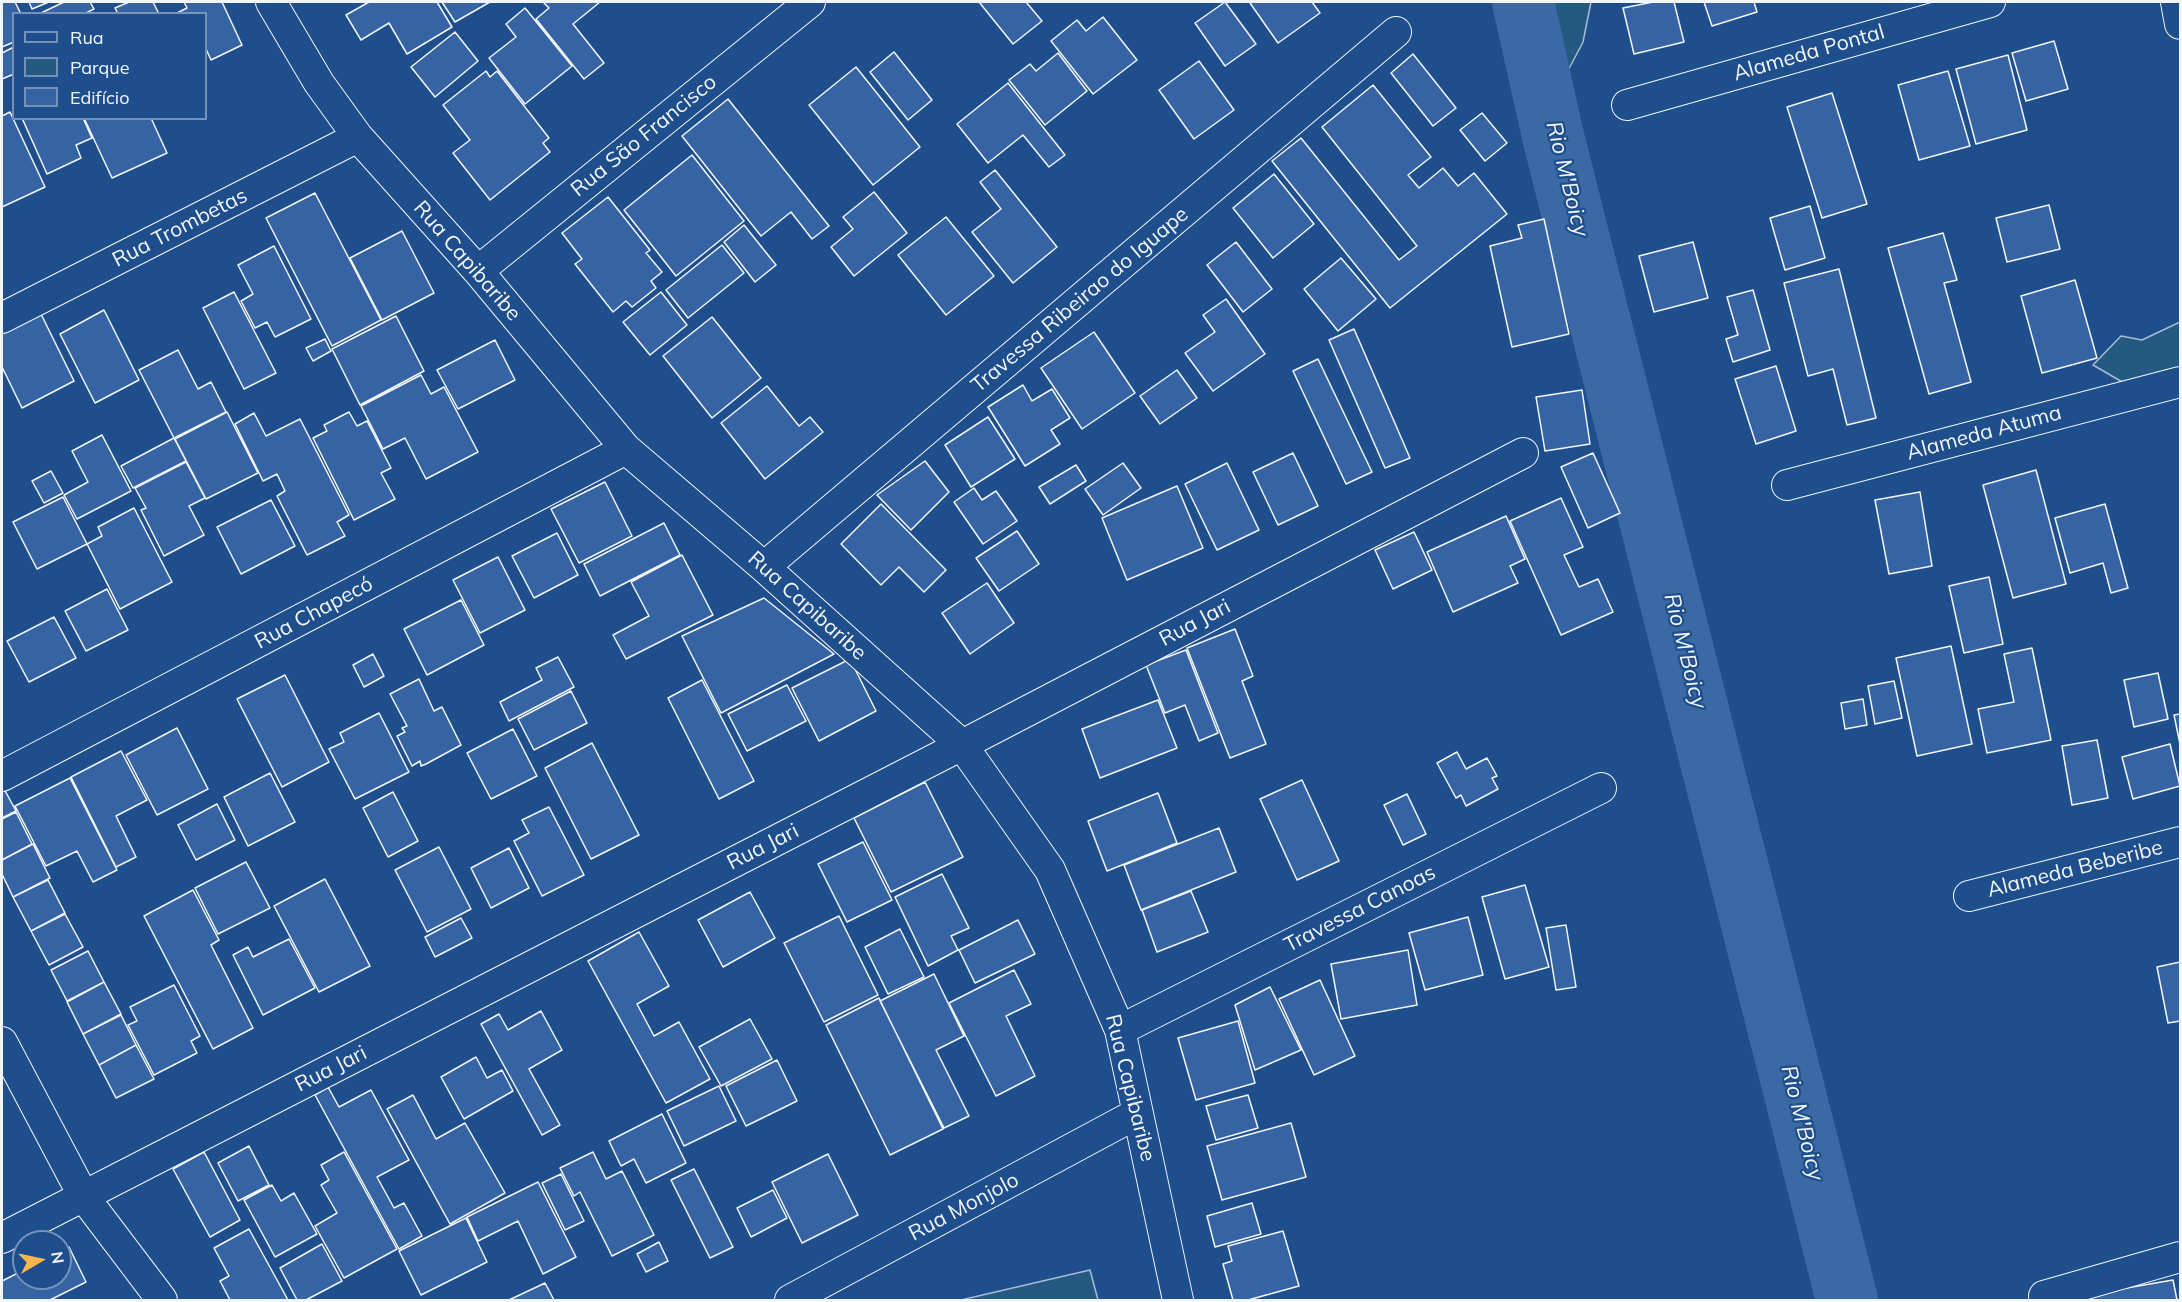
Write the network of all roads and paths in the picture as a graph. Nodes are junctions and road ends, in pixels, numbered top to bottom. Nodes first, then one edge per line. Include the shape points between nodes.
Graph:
1 (271, 2) edge
2 (810, 2) edge
3 (1990, 2) edge
4 (2176, 2) edge
5 (2181, 24) edge
6 (1396, 33) dead end
7 (1627, 105) dead end
8 (358, 137) junction
9 (478, 272) junction
10 (2, 318) edge
11 (2181, 382) edge
12 (626, 449) junction
13 (1523, 453) dead end
14 (1787, 485) dead end
15 (764, 567) junction
16 (962, 745) junction
17 (2, 777) edge
18 (1601, 788) dead end
19 (2181, 842) edge
20 (1969, 896) dead end
21 (1120, 1030) junction
22 (2, 1042) edge
23 (1138, 1113) junction
24 (84, 1197) junction
25 (2, 1238) edge
26 (2181, 1257) edge
27 (2044, 1296) dead end
28 (162, 1300) edge
29 (790, 1300) edge
30 (1178, 1300) edge

1 - 8 street, Rua Capibaribe via 319,83
2 - 9 street, Rua São Francisco
3 - 7 street, Alameda Pontal
4 - 5 street
6 - 15 street, Travessa Ribeirao do Iguape
8 - 9 street, Rua Capibaribe
8 - 10 street, Rua Trombetas
9 - 12 street, Rua Capibaribe
11 - 14 street, Alameda Atuma
12 - 15 street, Rua Capibaribe
12 - 17 street, Rua Chapecó
13 - 16 street, Rua Jari
15 - 16 street, Rua Capibaribe
16 - 21 street, Rua Capibaribe via 1050,870
16 - 24 street, Rua Jari
18 - 21 street, Travessa Canoas
19 - 20 street, Alameda Beberibe
21 - 23 street, Rua Capibaribe
22 - 24 street
23 - 29 street, Rua Monjolo
23 - 30 street, Rua Capibaribe
24 - 25 street, Rua Jari
24 - 28 street
26 - 27 street

